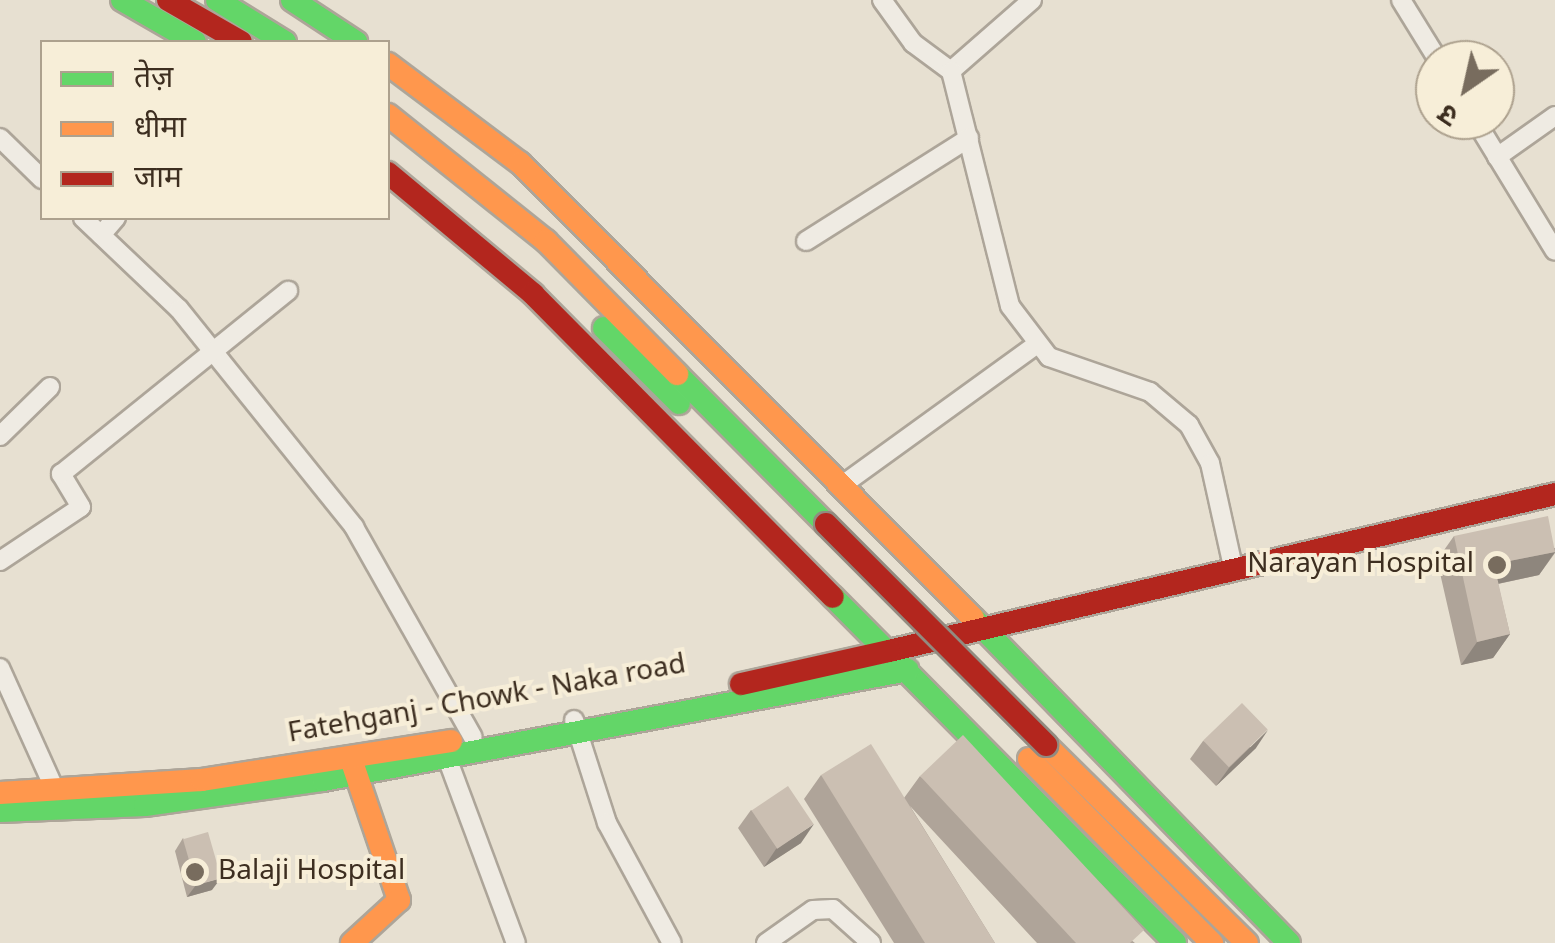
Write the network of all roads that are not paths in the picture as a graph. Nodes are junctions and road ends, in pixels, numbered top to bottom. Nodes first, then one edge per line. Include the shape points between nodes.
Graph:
1 (122, 0) edge
2 (168, 0) edge
3 (217, 0) edge
4 (292, 0) edge
5 (882, 0) edge
6 (1032, 0) edge
7 (1401, 0) edge
8 (192, 40) edge
9 (238, 40) edge
10 (282, 40) edge
11 (353, 40) edge
12 (1426, 40) edge
13 (390, 66) edge
14 (951, 71) junction
15 (1555, 116) edge
16 (390, 117) edge
17 (0, 138) edge
18 (969, 138) junction
19 (1487, 140) edge
20 (390, 142) edge
21 (1498, 157) junction
22 (390, 175) edge
23 (40, 177) edge
24 (85, 220) edge
25 (114, 220) edge
26 (102, 235) junction
27 (806, 241) dead end
28 (1555, 250) edge
29 (288, 291) dead end
30 (1036, 345) junction
31 (214, 351) junction
32 (50, 387) dead end
33 (0, 436) edge
34 (841, 486) junction
35 (1555, 494) edge
36 (1555, 508) edge
37 (818, 532) junction
38 (0, 561) edge
39 (1234, 571) junction
40 (987, 640) junction
41 (889, 651) junction
42 (0, 668) edge
43 (908, 670) junction
44 (576, 727) junction
45 (473, 737) junction
46 (444, 751) junction
47 (1038, 752) junction
48 (353, 766) junction
49 (54, 790) junction
50 (0, 793) edge
51 (0, 811) edge
52 (352, 943) edge
53 (516, 943) edge
54 (672, 943) edge
55 (766, 943) edge
56 (871, 943) edge
57 (1175, 943) edge
58 (1212, 943) edge
59 (1247, 943) edge
60 (1289, 943) edge

1 - 8 main road
2 - 9 main road
3 - 10 main road
4 - 11 main road
5 - 14 street via 913,42
6 - 14 street
7 - 12 street
13 - 34 main road via 520,163
14 - 18 street
15 - 21 street
16 - 37 main road via 546,242
17 - 23 street
18 - 27 street
18 - 30 street via 1007,296
19 - 21 street
20 - 37 main road via 556,279
21 - 28 street
22 - 41 main road via 533,294
24 - 26 street
25 - 26 street
26 - 31 street
29 - 31 street
30 - 34 street
30 - 39 street via 1064,366 1150,392 1188,425 1210,464
31 - 38 street via 61,474 81,507
31 - 45 street via 354,527
32 - 33 street
34 - 40 main road
35 - 39 main road
36 - 40 main road
37 - 47 main road, bridge
39 - 40 main road
40 - 41 main road, Fatehganj - Chowk - Naka road
40 - 43 main road
40 - 60 main road
41 - 43 main road
41 - 44 main road, Fatehganj - Chowk - Naka road
42 - 49 street
43 - 44 main road
43 - 57 main road
44 - 45 main road, Fatehganj - Chowk - Naka road
44 - 46 main road
44 - 54 street via 607,823
45 - 46 main road, Fatehganj - Chowk - Naka road
46 - 48 main road
46 - 53 street
47 - 58 main road
47 - 59 main road
48 - 49 main road, Fatehganj - Chowk - Naka road
48 - 51 main road via 145,805
48 - 52 main road via 399,900
49 - 50 main road, Fatehganj - Chowk - Naka road
55 - 56 street via 814,910 833,909

